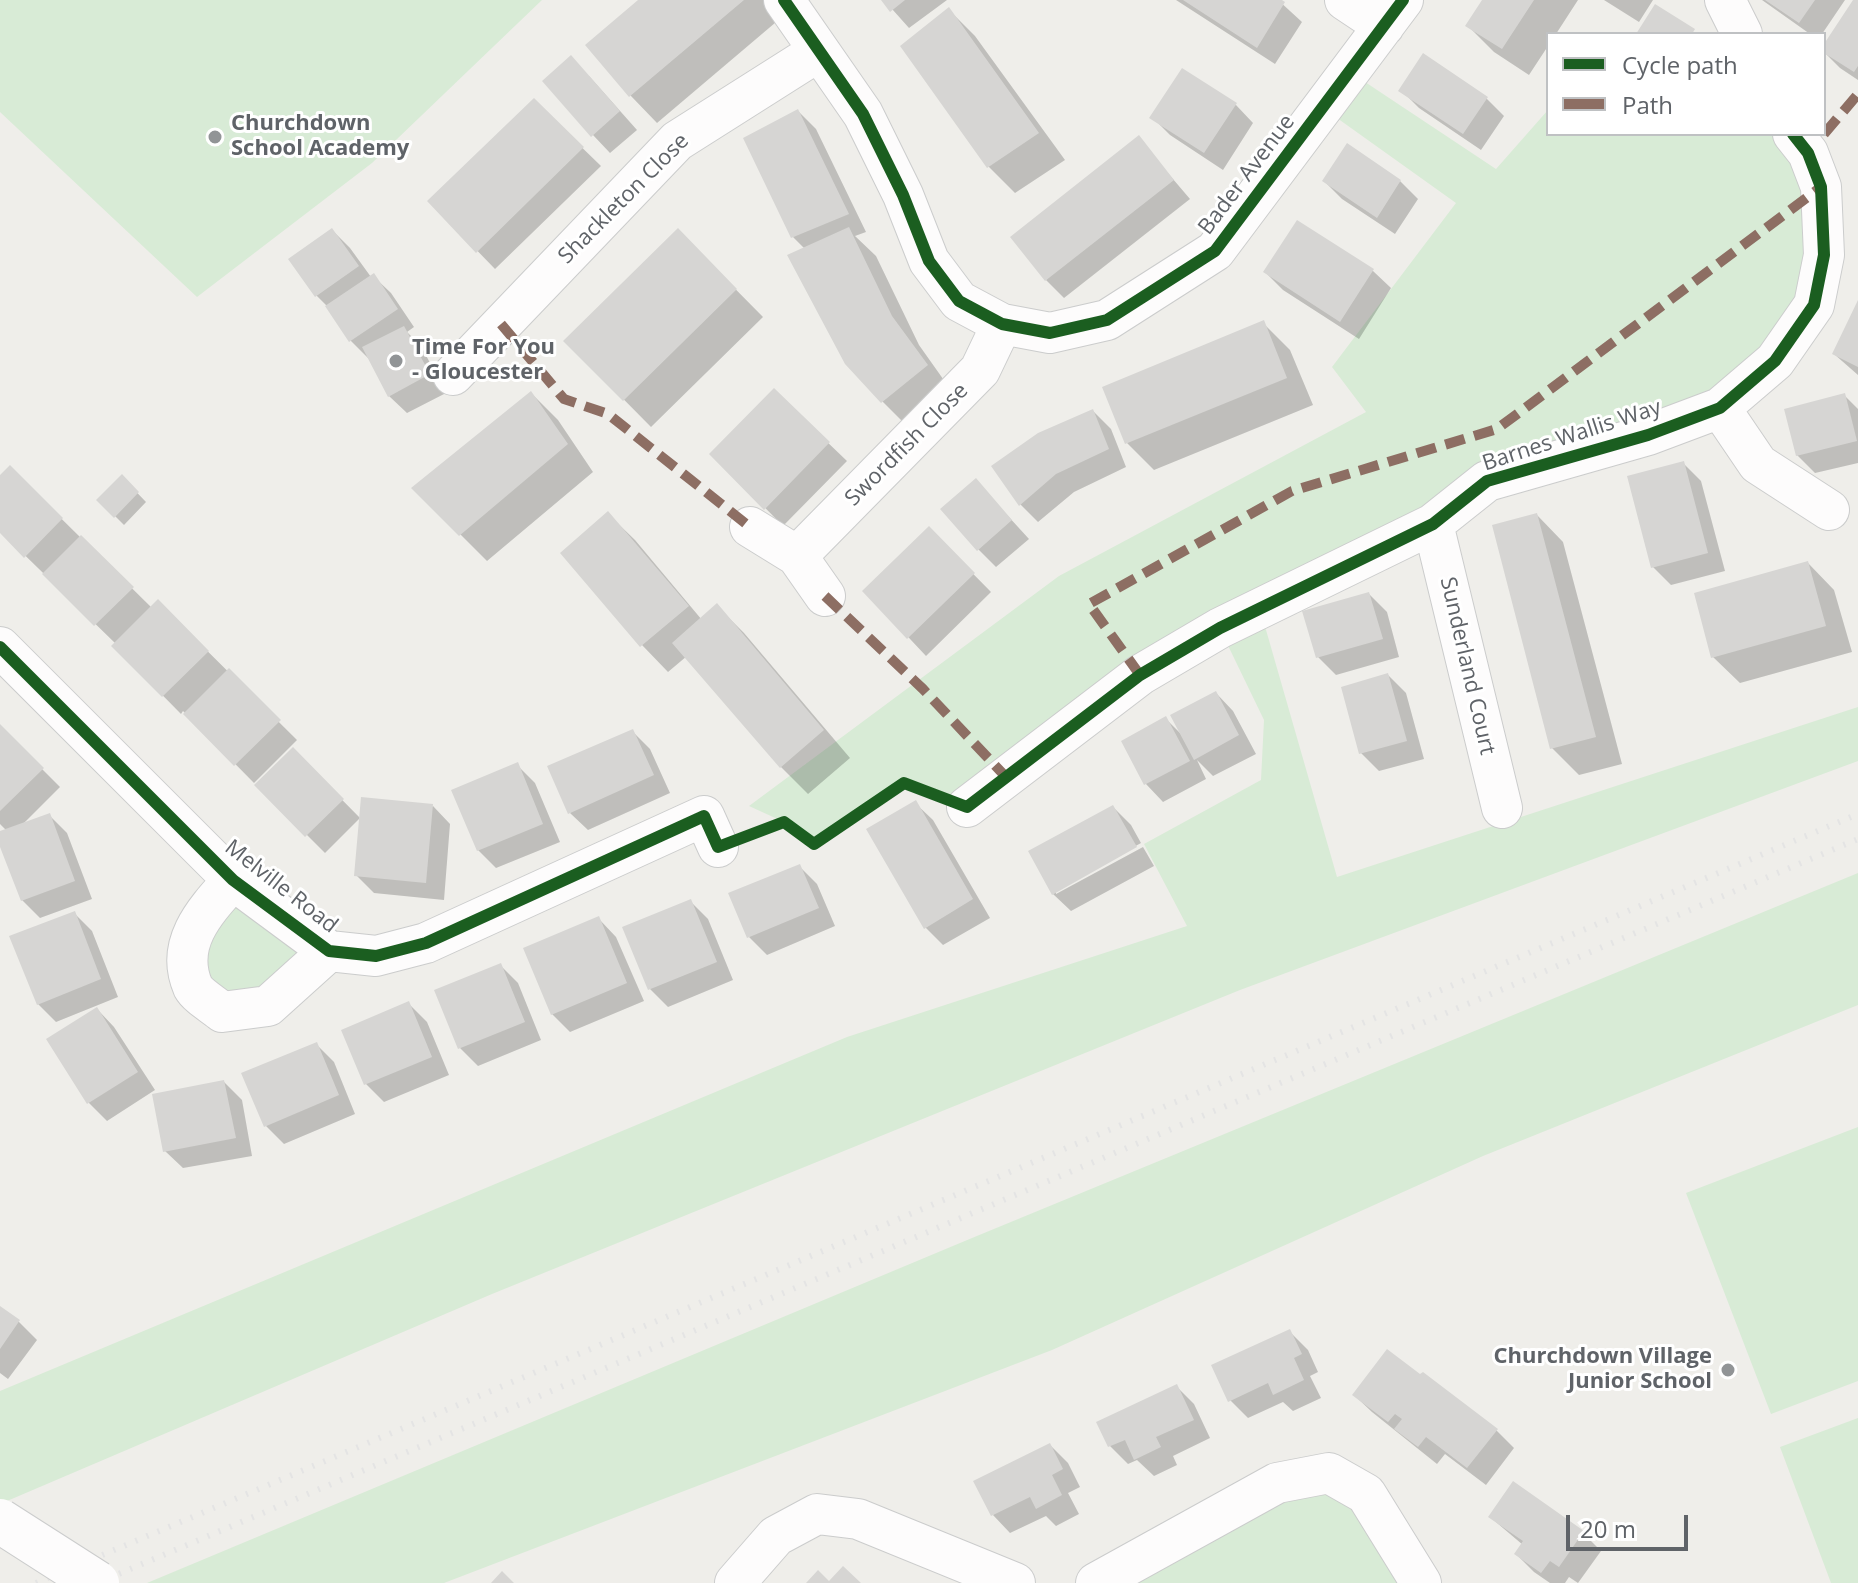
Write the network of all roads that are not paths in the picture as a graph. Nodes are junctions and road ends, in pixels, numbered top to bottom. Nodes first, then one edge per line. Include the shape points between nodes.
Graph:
1 (784, 0) edge
2 (1345, 0) edge
3 (1725, 0) edge
4 (1394, 13) edge
5 (1741, 32) edge
6 (819, 51) junction
7 (1795, 136) edge
8 (1841, 260) edge
9 (1002, 324) junction
10 (453, 375) dead end
11 (1720, 408) junction
12 (1829, 510) dead end
13 (1433, 524) junction
14 (750, 527) dead end
15 (797, 556) junction
16 (825, 596) dead end
17 (0, 647) edge
18 (967, 807) dead end
19 (1502, 808) dead end
20 (718, 847) dead end
21 (233, 880) junction
22 (329, 951) junction
23 (0, 1521) edge
24 (97, 1583) edge
25 (735, 1583) edge
26 (1015, 1583) edge
27 (1096, 1583) edge
28 (1421, 1583) edge

1 - 6 street, Bader Avenue
2 - 4 street, Bader Avenue
3 - 5 street
4 - 9 street, Bader Avenue via 1215,251 1107,320 1050,333
6 - 9 street, Bader Avenue via 863,114 929,261 959,301
6 - 10 street, Shackleton Close via 677,141
7 - 8 street, Barnes Wallis Way via 1808,153 1821,187
8 - 11 street, Barnes Wallis Way via 1775,361
9 - 15 street, Swordfish Close via 980,370
11 - 12 street via 1758,464
11 - 13 street, Barnes Wallis Way via 1648,435 1487,481
13 - 18 street, Barnes Wallis Way via 1220,628 1140,675
13 - 19 street, Sunderland Court
14 - 15 street
15 - 16 street
17 - 21 street, Melville Road
20 - 22 street, Melville Road via 704,816 426,943 376,956
21 - 22 street, Melville Road
21 - 22 street, Melville Road via 204,912 186,949 194,989 222,1012 268,1006
23 - 24 street, bridge
25 - 26 street via 776,1536 817,1514 858,1519
27 - 28 street via 1277,1483 1329,1473 1366,1494

